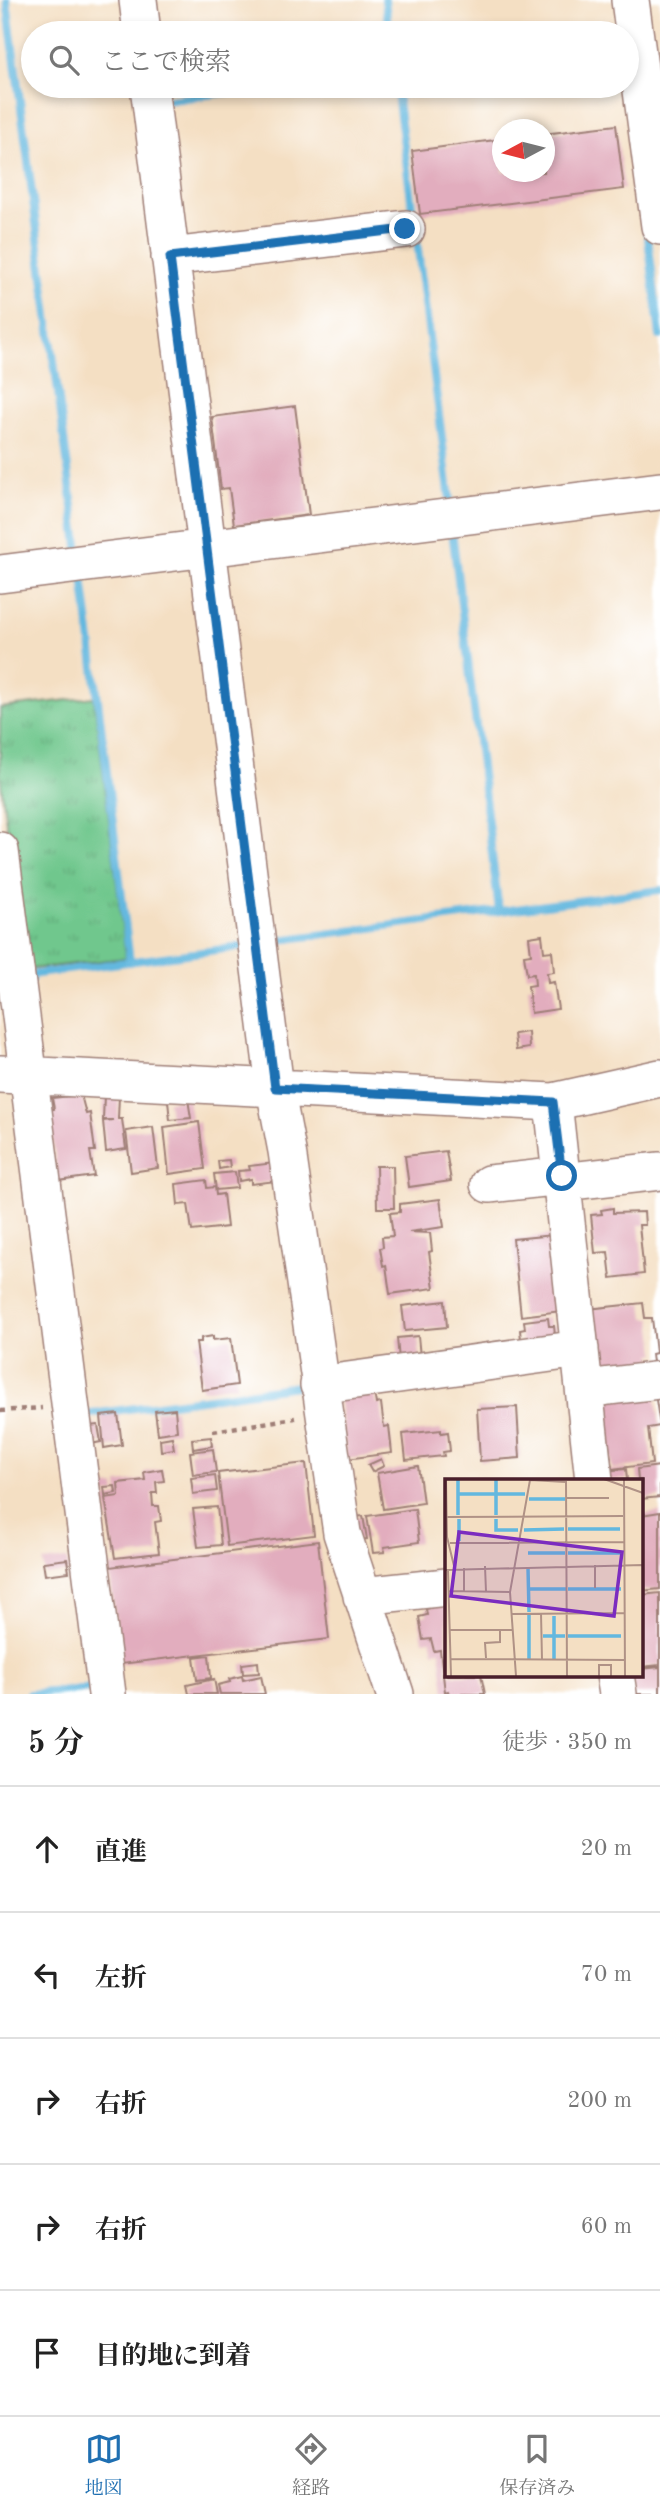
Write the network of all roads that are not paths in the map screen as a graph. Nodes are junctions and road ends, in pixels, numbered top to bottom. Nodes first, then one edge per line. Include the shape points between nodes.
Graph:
1 (138, 0) edge
2 (630, 0) edge
3 (141, 21) edge
4 (633, 21) edge
5 (639, 68) edge
6 (150, 98) edge
7 (660, 226) edge
8 (405, 229) dead end
9 (170, 257) junction
10 (660, 491) edge
11 (207, 547) junction
12 (0, 574) edge
13 (0, 851) edge
14 (14, 1075) edge
15 (660, 1078) edge
16 (275, 1088) junction
17 (553, 1102) junction
18 (660, 1171) edge
19 (562, 1179) junction
20 (489, 1184) dead end
21 (580, 1349) junction
22 (660, 1380) edge
23 (584, 1389) junction
24 (322, 1399) junction
25 (594, 1479) edge
26 (445, 1587) edge
27 (362, 1596) junction
28 (615, 1676) edge
29 (107, 1694) edge
30 (395, 1694) edge
31 (618, 1694) edge

1 - 3 street
2 - 4 street
5 - 7 street
6 - 9 street
8 - 9 street
9 - 11 street
10 - 11 street
11 - 12 street
11 - 16 street
13 - 14 street
14 - 16 street
14 - 29 street via 71,1406
15 - 17 street
16 - 17 street
16 - 24 street
17 - 19 street
18 - 19 street
19 - 20 street
19 - 21 street
21 - 23 street
21 - 24 street
22 - 23 street
23 - 25 street
24 - 27 street via 342,1533
26 - 27 street
27 - 30 street
28 - 31 street

